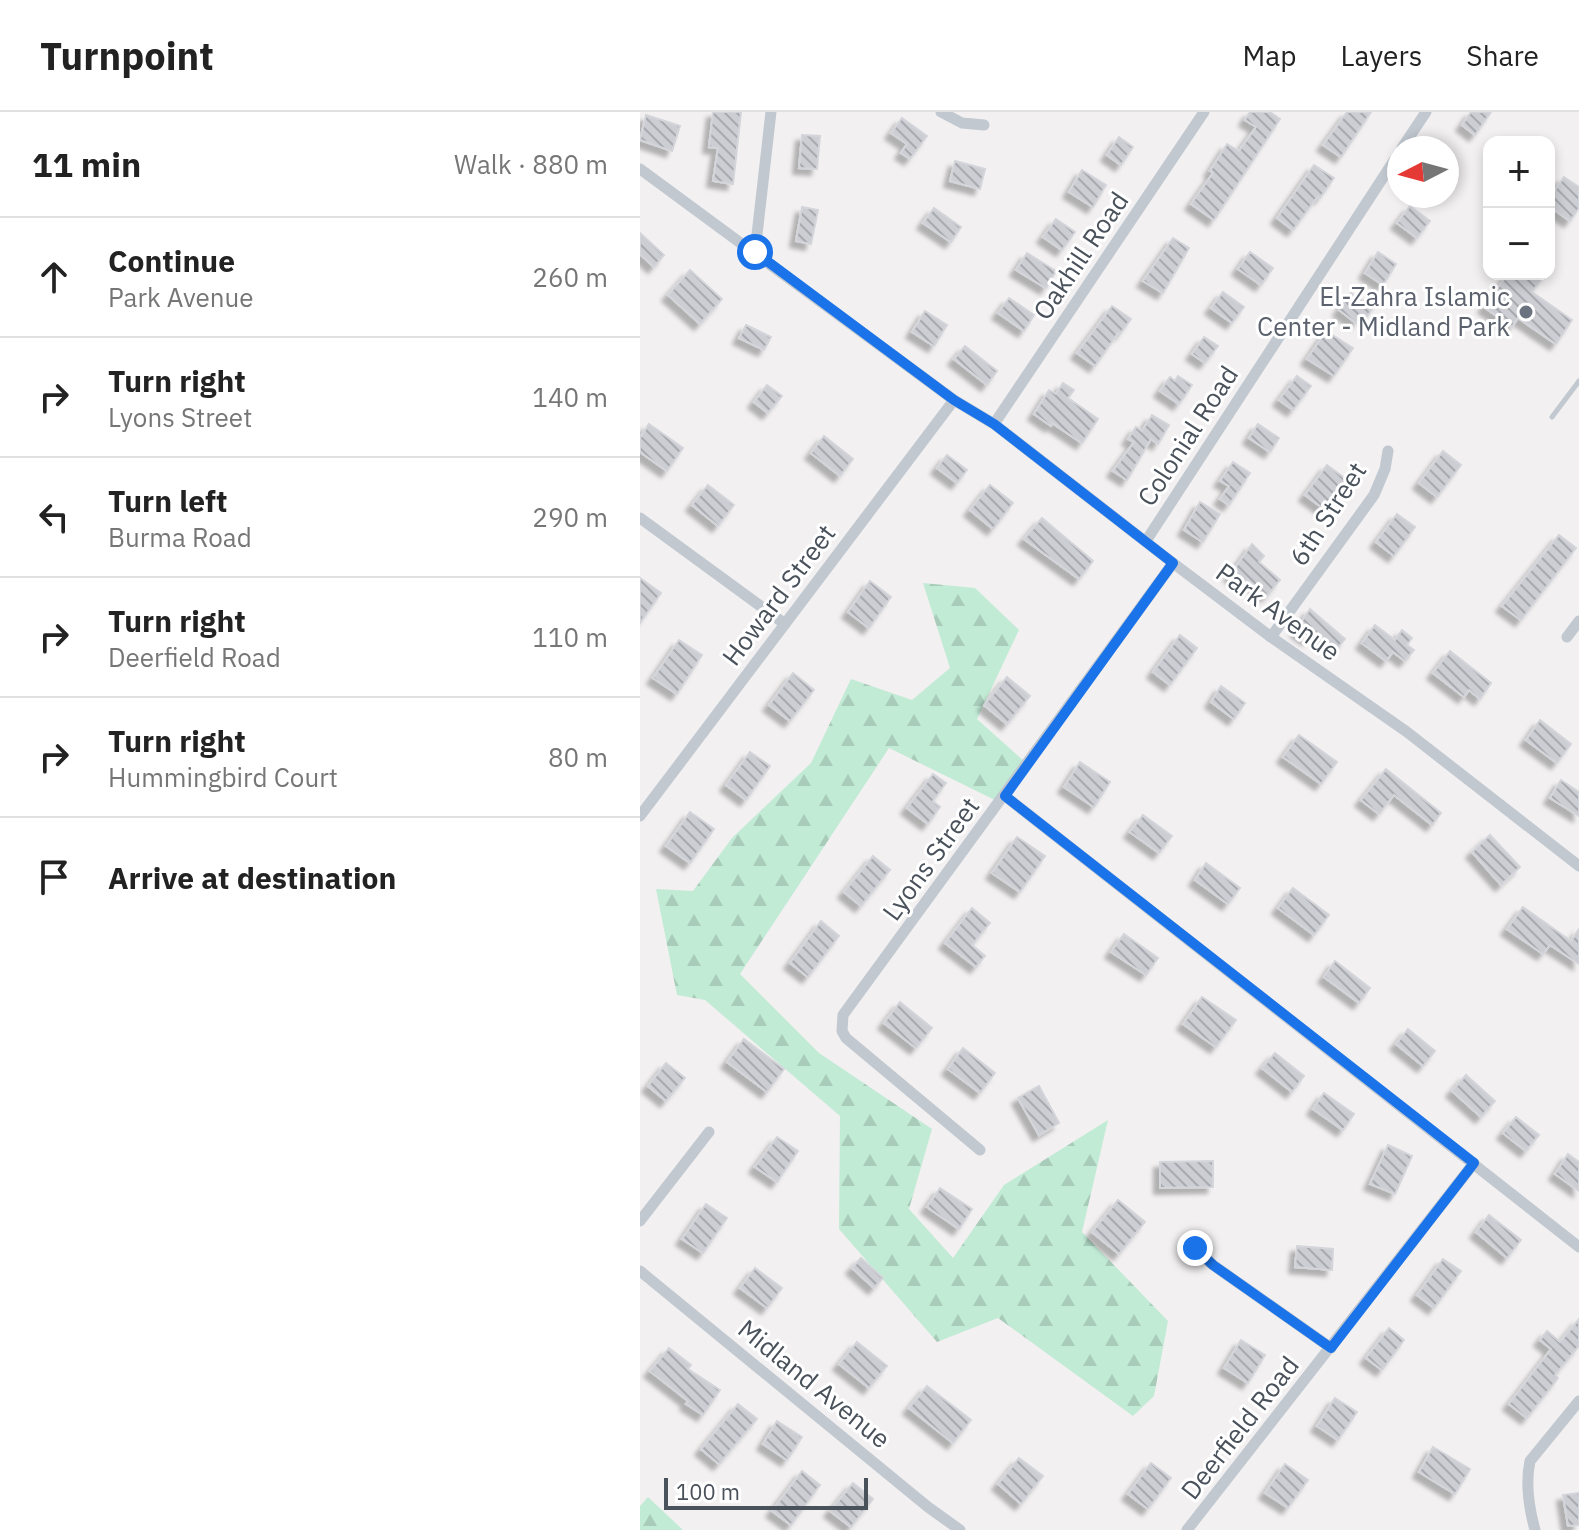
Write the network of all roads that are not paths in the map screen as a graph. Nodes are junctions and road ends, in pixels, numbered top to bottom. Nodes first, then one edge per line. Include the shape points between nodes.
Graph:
1 (771, 112) edge
2 (941, 112) edge
3 (1204, 112) edge
4 (1426, 112) edge
5 (984, 125) dead end
6 (1410, 136) edge
7 (640, 169) edge
8 (1387, 171) edge
9 (755, 252) junction
10 (1579, 381) edge
11 (954, 400) junction
12 (1552, 417) dead end
13 (994, 424) junction
14 (1388, 451) dead end
15 (640, 518) edge
16 (1146, 541) junction
17 (1173, 563) junction
18 (1579, 621) edge
19 (785, 624) junction
20 (1271, 637) junction
21 (1567, 637) dead end
22 (1005, 796) junction
23 (640, 816) edge
24 (1579, 866) edge
25 (709, 1132) dead end
26 (980, 1150) dead end
27 (1474, 1163) junction
28 (640, 1221) edge
29 (1579, 1247) edge
30 (1195, 1248) dead end
31 (640, 1271) edge
32 (1331, 1348) junction
33 (1579, 1401) edge
34 (960, 1530) edge
35 (1187, 1530) edge
36 (1535, 1530) edge

1 - 9 street
2 - 5 street via 962,123
3 - 13 street, Oakhill Road
4 - 6 street
7 - 9 street, Park Avenue
8 - 16 street, Colonial Road
9 - 11 street, Park Avenue
10 - 12 lane
11 - 13 street, Park Avenue
11 - 19 street, Howard Street
13 - 16 street, Park Avenue
14 - 20 street, 6th Street via 1374,495
15 - 19 street
16 - 17 street, Park Avenue
17 - 20 street, Park Avenue
17 - 22 street, Lyons Street
18 - 21 street
19 - 23 street, Howard Street
20 - 24 street, Park Avenue via 1407,732
22 - 26 street, Lyons Street via 843,1015 846,1038
22 - 27 street
25 - 28 street
27 - 29 street
27 - 32 street, Deerfield Road
30 - 32 street
31 - 34 street, Midland Avenue
32 - 35 street, Deerfield Road
33 - 36 street via 1530,1461

